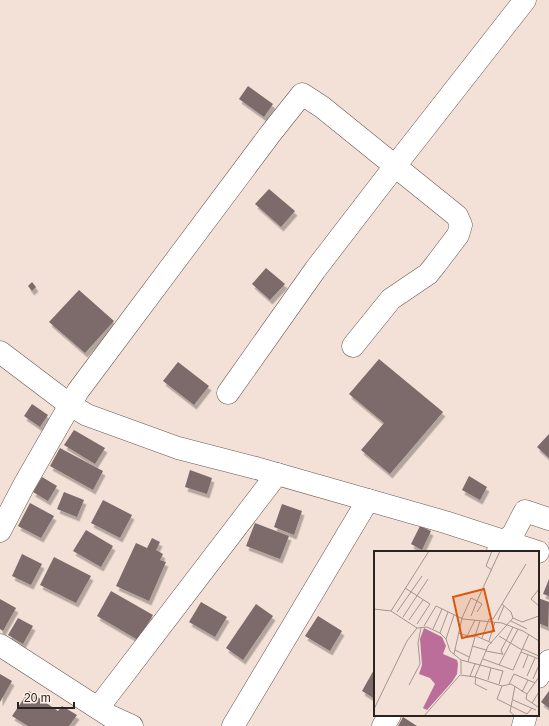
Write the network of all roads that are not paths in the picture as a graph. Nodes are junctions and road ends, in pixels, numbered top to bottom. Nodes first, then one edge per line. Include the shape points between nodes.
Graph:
1 (525, 0) edge
2 (395, 166) junction
3 (354, 346) dead end
4 (0, 352) edge
5 (228, 393) dead end
6 (70, 405) junction
7 (277, 474) junction
8 (368, 500) junction
9 (549, 519) edge
10 (0, 531) edge
11 (509, 536) edge
12 (536, 551) edge
13 (539, 552) edge
14 (549, 556) edge
15 (0, 645) edge
16 (549, 661) edge
17 (539, 676) edge
18 (98, 708) junction
19 (389, 716) edge
20 (526, 716) edge
21 (132, 726) edge
22 (233, 726) edge
23 (383, 726) edge
24 (523, 726) edge

1 - 2 street
2 - 3 street via 457,216 460,225 458,235 428,274 391,299
2 - 5 street via 315,270
2 - 6 street via 302,94
4 - 6 street
6 - 7 street via 87,414 178,448
6 - 10 street
7 - 8 street
7 - 18 street
8 - 11 street
8 - 22 street
9 - 11 street via 525,511
11 - 12 street
13 - 14 street
15 - 18 street
16 - 17 street
18 - 21 street
19 - 23 street
20 - 24 street

